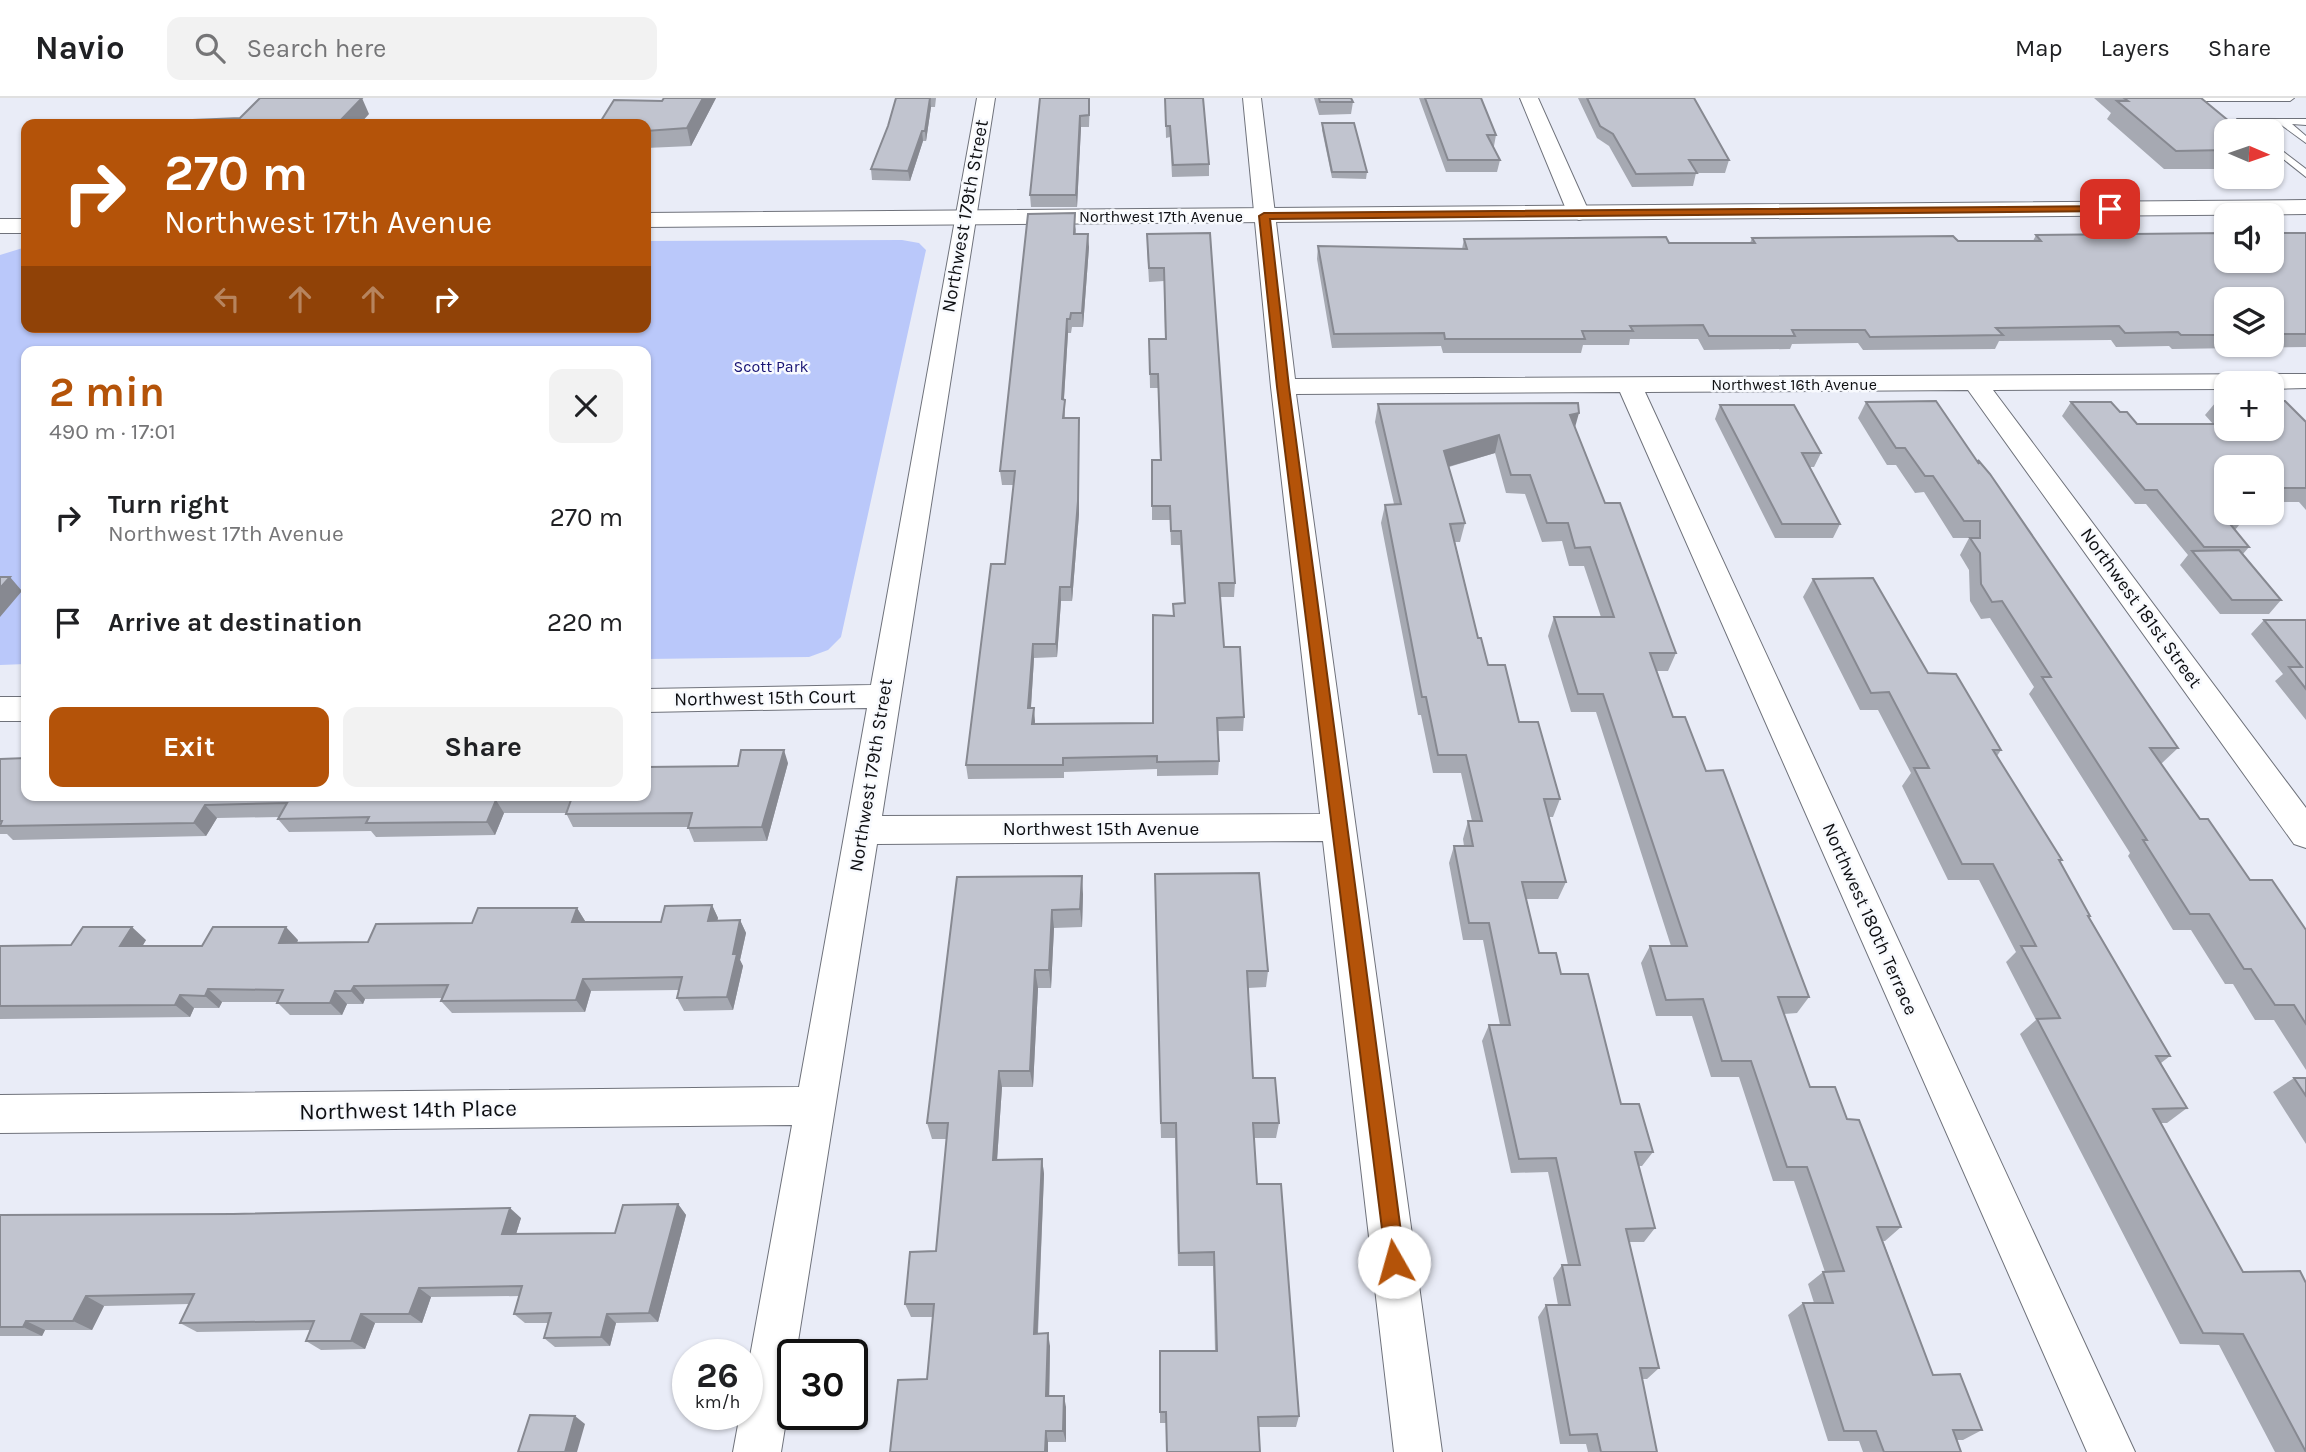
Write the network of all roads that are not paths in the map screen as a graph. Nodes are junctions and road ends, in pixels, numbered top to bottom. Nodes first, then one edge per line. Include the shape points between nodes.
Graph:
1 (986, 98) edge
2 (1252, 98) edge
3 (1528, 98) edge
4 (2201, 98) edge
5 (2290, 98) edge
6 (2284, 122) edge
7 (2306, 122) edge
8 (2284, 123) edge
9 (2306, 140) edge
10 (2284, 156) edge
11 (2306, 174) edge
12 (2306, 206) edge
13 (1579, 214) junction
14 (1264, 216) junction
15 (964, 217) junction
16 (651, 220) edge
17 (2306, 381) edge
18 (1975, 383) junction
19 (1629, 385) junction
20 (1283, 387) junction
21 (884, 696) junction
22 (651, 700) edge
23 (0, 709) edge
24 (21, 709) edge
25 (1340, 827) junction
26 (861, 830) junction
27 (2306, 834) edge
28 (816, 1106) junction
29 (0, 1114) edge
30 (757, 1452) edge
31 (1418, 1452) edge
32 (2111, 1452) edge

1 - 15 street, Northwest 179th Street
2 - 14 street
3 - 13 street
4 - 5 lane
6 - 7 lane
8 - 9 lane
10 - 11 lane
12 - 13 street, Northwest 17th Avenue
13 - 14 street, Northwest 17th Avenue
14 - 15 street, Northwest 17th Avenue
14 - 20 street
15 - 16 street, Northwest 17th Avenue
15 - 21 street, Northwest 179th Street
17 - 18 street, Northwest 16th Avenue
18 - 19 street, Northwest 16th Avenue
18 - 27 street, Northwest 181st Street
19 - 20 street, Northwest 16th Avenue
19 - 32 street, Northwest 180th Terrace
20 - 25 street
21 - 22 street, Northwest 15th Court
21 - 26 street, Northwest 179th Street
23 - 24 street
25 - 26 street, Northwest 15th Avenue
25 - 31 street
26 - 28 street, Northwest 179th Street
28 - 29 street, Northwest 14th Place
28 - 30 street, Northwest 179th Street

